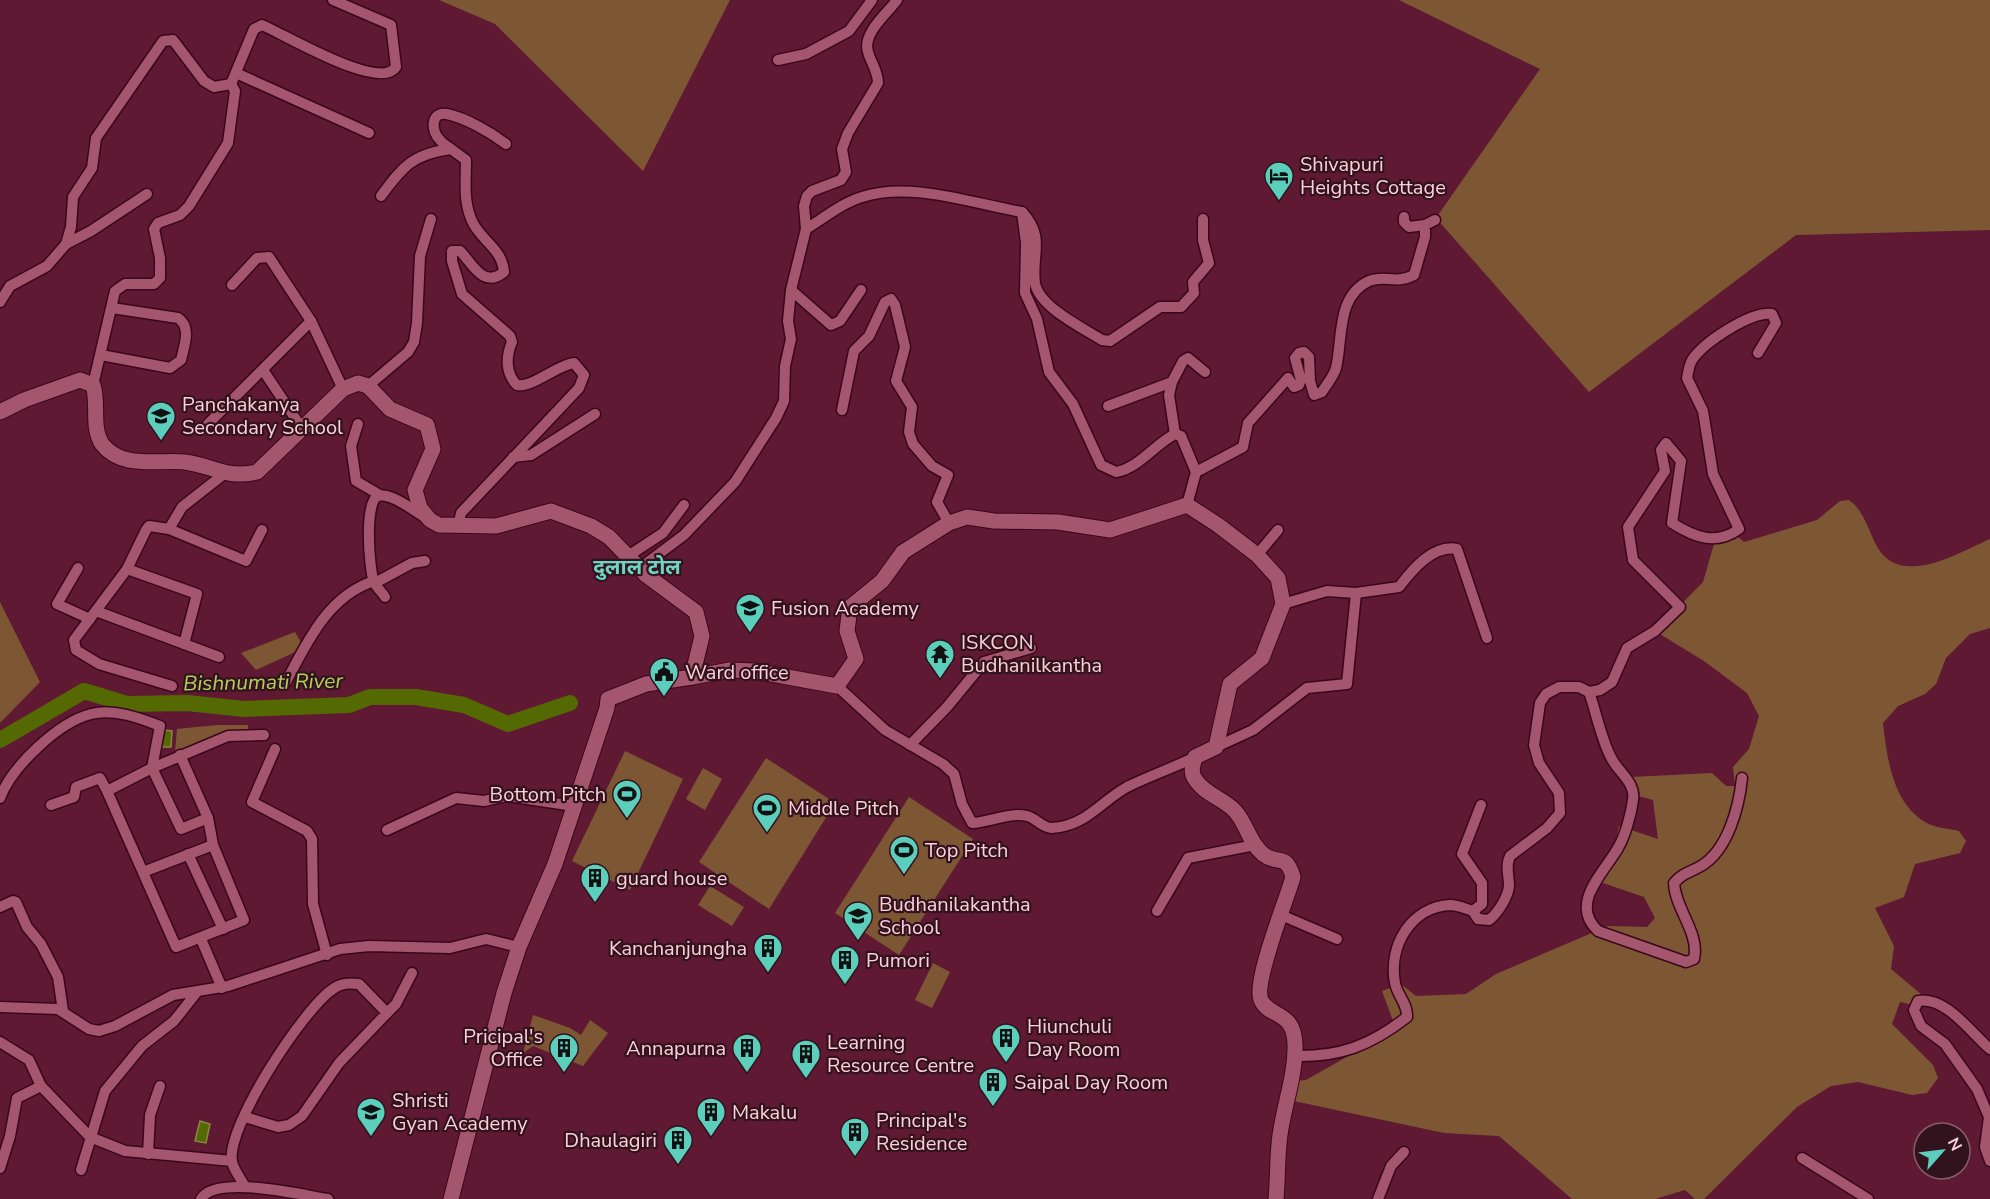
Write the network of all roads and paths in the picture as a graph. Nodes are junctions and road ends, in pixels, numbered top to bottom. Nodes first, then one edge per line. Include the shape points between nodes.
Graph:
1 (333, 0) edge
2 (872, 0) edge
3 (897, 0) edge
4 (778, 60) dead end
5 (236, 73) junction
6 (231, 84) junction
7 (369, 133) dead end
8 (506, 144) dead end
9 (451, 149) junction
10 (147, 194) dead end
11 (381, 196) dead end
12 (1022, 212) junction
13 (1404, 217) dead end
14 (431, 219) dead end
15 (1203, 219) dead end
16 (806, 229) junction
17 (66, 244) junction
18 (232, 285) dead end
19 (791, 290) junction
20 (861, 290) dead end
21 (0, 302) edge
22 (112, 308) junction
23 (311, 321) junction
24 (1758, 353) dead end
25 (101, 355) junction
26 (262, 370) junction
27 (1205, 372) dead end
28 (1173, 382) junction
29 (93, 385) junction
30 (368, 386) junction
31 (343, 389) junction
32 (1108, 406) dead end
33 (842, 410) dead end
34 (0, 412) edge
35 (595, 414) dead end
36 (208, 424) dead end
37 (358, 424) dead end
38 (301, 428) junction
39 (1175, 435) junction
40 (513, 457) junction
41 (1196, 472) junction
42 (224, 474) junction
43 (380, 495) junction
44 (684, 505) dead end
45 (1187, 505) junction
46 (430, 520) junction
47 (949, 523) junction
48 (458, 526) junction
49 (169, 529) junction
50 (261, 530) dead end
51 (1278, 530) dead end
52 (1257, 555) junction
53 (628, 556) junction
54 (425, 561) dead end
55 (78, 568) dead end
56 (640, 568) junction
57 (127, 569) junction
58 (374, 582) junction
59 (1356, 593) junction
60 (386, 597) dead end
61 (1283, 604) junction
62 (93, 615) junction
63 (1487, 638) dead end
64 (184, 644) junction
65 (1031, 648) dead end
66 (219, 657) dead end
67 (692, 677) junction
68 (286, 682) dead end
69 (172, 686) dead end
70 (837, 686) junction
71 (1589, 692) junction
72 (264, 735) dead end
73 (910, 745) junction
74 (1216, 747) junction
75 (275, 749) dead end
76 (180, 755) junction
77 (1195, 757) junction
78 (152, 768) junction
79 (1742, 778) dead end
80 (107, 791) junction
81 (0, 798) edge
82 (51, 805) dead end
83 (1481, 805) dead end
84 (574, 806) junction
85 (208, 818) junction
86 (387, 830) dead end
87 (213, 844) junction
88 (1255, 845) junction
89 (188, 854) junction
90 (142, 872) junction
91 (0, 907) edge
92 (1157, 911) dead end
93 (1473, 911) junction
94 (1281, 915) junction
95 (223, 929) junction
96 (201, 939) junction
97 (1337, 939) dead end
98 (519, 947) junction
99 (327, 955) junction
100 (412, 973) dead end
101 (222, 988) junction
102 (197, 992) junction
103 (0, 1007) edge
104 (63, 1011) junction
105 (387, 1013) junction
106 (0, 1042) edge
107 (1990, 1049) edge
108 (1294, 1056) junction
109 (41, 1086) junction
110 (160, 1086) dead end
111 (244, 1117) junction
112 (90, 1137) junction
113 (1404, 1152) dead end
114 (148, 1154) junction
115 (1802, 1158) dead end
116 (232, 1161) junction
117 (1990, 1161) edge
118 (0, 1168) edge
119 (81, 1170) dead end
120 (244, 1186) junction
121 (271, 1195) edge
122 (201, 1199) edge
123 (328, 1199) edge
124 (451, 1199) edge
125 (1276, 1199) edge
126 (1378, 1199) edge
127 (1868, 1199) edge

1 - 5 street via 391,25 396,67 393,72 383,75 344,64 262,25 254,29
2 - 4 street via 849,31 806,54
3 - 16 street via 868,40 867,50 878,83 854,119 842,149 846,172 841,180 812,190 807,196
5 - 6 street
5 - 7 street
6 - 17 street via 214,87 204,81 173,40 163,41 96,138 92,168 73,197
6 - 22 street via 235,91 228,143 189,206 154,229 160,278 154,284 125,284 115,291
8 - 9 street via 459,118 438,115 433,120 433,130
9 - 11 street via 414,158
9 - 40 street via 466,160 464,192 472,222 498,252 504,272 498,277 479,275 460,251 452,251 462,294 510,336 506,360 517,385 574,363 584,375 579,388
10 - 17 street
12 - 15 street via 1036,234 1035,284 1049,306 1102,340 1110,341 1160,307 1182,307 1194,293 1193,282 1209,263
12 - 16 street via 936,195 883,194 863,196
12 - 39 street via 1025,293 1037,319 1049,372 1073,404 1101,465 1123,471
13 - 41 street via 1409,227 1430,223 1414,275 1398,281 1378,278 1353,293 1341,320 1336,370 1322,392 1314,395 1310,357 1299,353 1295,358 1299,385 1294,387 1288,378 1248,423 1243,447
14 - 30 street via 420,256 414,342 408,352
16 - 19 street
17 - 21 street via 47,266 10,286
18 - 23 street via 256,258 269,256
19 - 20 street via 831,325 840,321
19 - 56 street via 791,339 784,400 776,418 735,482 684,535
22 - 25 street
22 - 25 street via 183,321 186,331 181,360 170,368
23 - 26 street
23 - 31 street
24 - 71 street via 1776,323 1772,314 1761,312 1711,341 1692,361 1687,378 1703,411 1713,474 1739,528 1727,537 1694,537 1672,523 1681,461 1666,443 1661,450 1665,471 1628,527 1633,560 1680,607 1655,631 1627,648 1612,682
25 - 29 street
26 - 36 street
26 - 38 street
27 - 28 street via 1188,358
28 - 32 street
28 - 39 street via 1169,395
29 - 34 street via 80,380 65,383
29 - 42 street via 98,435 112,453 134,461 186,462
30 - 31 street via 358,383
30 - 46 street via 390,409 427,425 431,433 433,449 415,490 420,508
31 - 38 street
33 - 47 street via 854,351 869,336 885,302 891,299 905,347 896,381 912,407 909,432 924,459 948,475 937,502
35 - 40 street via 531,455
37 - 43 street via 351,446 356,481
38 - 42 street via 257,472
39 - 41 street via 1181,436 1188,447
40 - 48 street via 461,513
41 - 45 street
42 - 49 street via 182,507
43 - 46 street
43 - 58 street via 369,509
44 - 53 street via 663,532
45 - 47 street via 1110,530 1058,522 967,517
45 - 52 street
46 - 48 street via 439,525
47 - 70 street via 903,552 882,580 850,607 847,631 856,659
48 - 53 street via 496,526 551,511 591,526
49 - 50 street via 246,561
49 - 57 street via 149,526
51 - 52 street
52 - 61 street via 1278,578
53 - 56 street
54 - 58 street via 412,563
55 - 62 street via 57,604
56 - 67 street via 696,612 702,636
57 - 62 street
57 - 64 street via 197,594
58 - 60 street
58 - 68 street via 354,591 317,625
59 - 61 street via 1327,591
59 - 63 street via 1399,587 1416,564 1449,547 1457,549
59 - 74 street via 1347,684 1307,688 1253,730
61 - 74 street via 1262,658 1230,684
62 - 64 street
62 - 69 street via 74,640 76,650 99,664
64 - 66 street
65 - 73 street via 984,662
67 - 70 street via 730,670 755,671
67 - 84 street via 646,684 608,699
70 - 73 street via 885,730
71 - 79 street via 1612,760 1628,779 1634,798 1618,848 1600,872 1585,905 1587,918 1598,931 1686,962 1694,959 1696,951 1674,897 1674,883 1683,872 1702,866 1722,844 1739,804
71 - 93 street via 1579,687 1559,687 1546,693 1540,703 1534,744 1539,764 1558,793 1560,813 1510,856 1509,888 1497,913 1489,920 1478,919
72 - 76 street via 228,736
73 - 77 street via 954,774 972,823 1027,816 1050,828 1087,817 1122,790
74 - 77 street
75 - 99 street via 252,802 307,831 312,839 313,904
76 - 78 street
76 - 85 street
77 - 88 street via 1194,779 1235,810
78 - 80 street
78 - 81 street via 160,726 117,713 92,713 56,732 36,749 6,783
78 - 85 street via 181,829
80 - 82 street via 100,778 76,788 74,797
80 - 90 street
83 - 93 street via 1462,854 1482,883 1482,904
84 - 86 street via 507,796 484,801 456,798
84 - 98 street via 555,864
85 - 87 street
87 - 89 street
87 - 95 street via 244,920
88 - 92 street via 1188,858
88 - 94 street via 1265,856 1284,859 1290,867 1293,877
89 - 90 street
89 - 95 street
90 - 96 street via 176,947
91 - 104 street via 13,901 19,907 58,977
93 - 108 street via 1453,905 1436,907 1404,929 1395,955 1395,984 1408,1011 1407,1017 1391,1030 1326,1056
94 - 97 street
94 - 108 street via 1264,964 1259,997 1265,1007 1282,1014 1292,1028
95 - 96 street
96 - 101 street
98 - 99 street via 486,939 450,948 353,947
98 - 124 street via 481,1076
99 - 101 street
100 - 105 street
101 - 102 street
102 - 104 street via 161,1000 99,1031
102 - 112 street via 174,1021 142,1046 105,1091
103 - 104 street
105 - 111 street via 339,1064 302,1116 278,1127
105 - 111 street via 359,984 348,982 333,988 285,1041
106 - 109 street via 29,1060
107 - 117 street via 1945,1008 1927,1000 1918,1001 1914,1010 1922,1026 1945,1044 1977,1089 1989,1117 1985,1147
108 - 125 street via 1280,1136
109 - 112 street
109 - 118 street via 17,1098
110 - 114 street via 150,1115
111 - 116 street via 237,1131
112 - 114 street via 125,1151
112 - 119 street
113 - 126 street via 1391,1166
114 - 116 street
115 - 127 street
116 - 120 street
120 - 121 street
120 - 122 street via 213,1189
121 - 123 street

